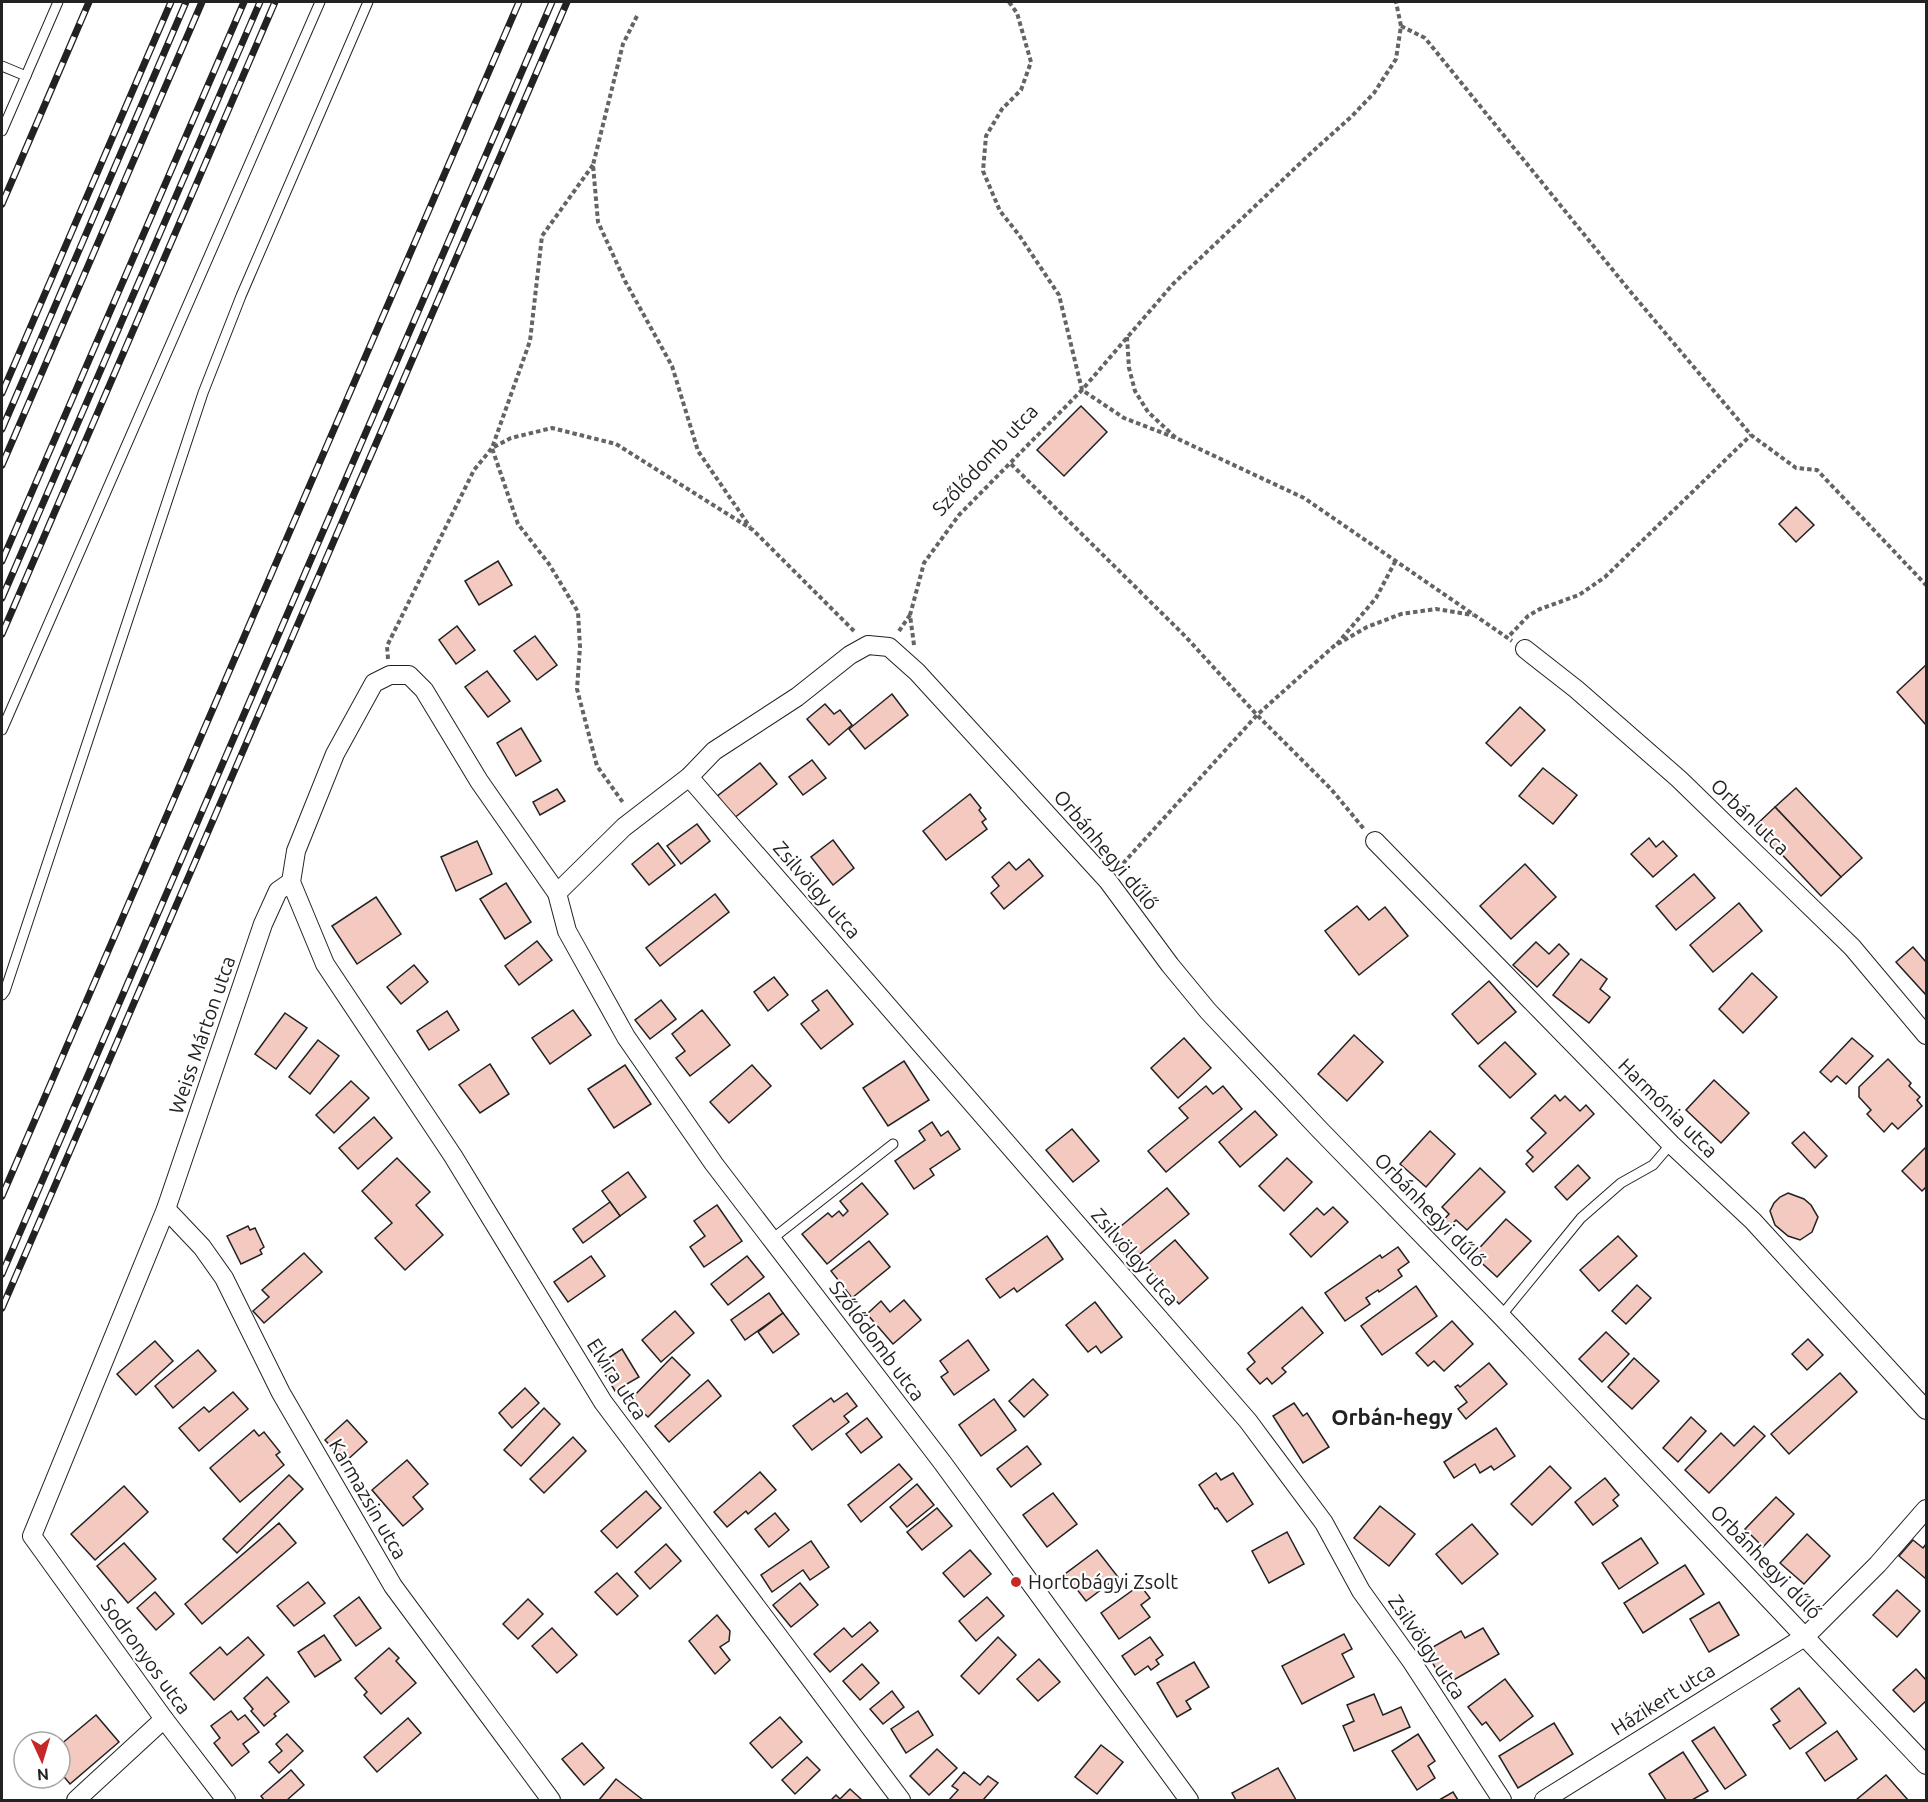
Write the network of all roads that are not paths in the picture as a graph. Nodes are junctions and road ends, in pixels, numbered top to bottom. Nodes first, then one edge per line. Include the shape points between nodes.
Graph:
1 (58, 2) edge
2 (320, 2) edge
3 (368, 2) edge
4 (2, 66) edge
5 (26, 76) junction
6 (2, 131) edge
7 (1525, 650) road end
8 (2, 730) edge
9 (689, 777) junction
10 (1375, 841) road end
11 (291, 882) junction
12 (557, 893) junction
13 (2, 995) edge
14 (1926, 1035) edge
15 (893, 1144) dead end
16 (1671, 1144) junction
17 (166, 1209) junction
18 (772, 1239) junction
19 (1501, 1316) junction
20 (1926, 1410) edge
21 (1926, 1509) edge
22 (32, 1536) joint
23 (1806, 1636) junction
24 (164, 1719) junction
25 (1926, 1765) edge
26 (76, 1800) edge
27 (226, 1800) edge
28 (551, 1800) edge
29 (901, 1800) edge
30 (1190, 1800) edge
31 (1502, 1800) edge
32 (1544, 1800) edge

1 - 5 lane
2 - 8 lane
3 - 13 lane via 203,393
4 - 5 lane
5 - 6 lane
7 - 14 street, Orbán utca via 1679,779 1852,947
9 - 12 street via 634,819
9 - 19 street, Orbánhegyi dűlő via 714,751 781,708 850,656 868,645 889,647 917,672 1108,881 1208,1011
9 - 31 street, Zsilvölgy utca via 1248,1421 1324,1524 1361,1591
10 - 16 street, Harmónia utca
11 - 12 street via 296,851 335,754 374,683 390,675 409,675 424,690 479,781
11 - 17 street, Weiss Márton utca via 278,891 263,924
11 - 29 street, Elvira utca via 325,964 453,1156 603,1402
12 - 18 street, Szőlődomb utca via 567,931 626,1037 714,1164
15 - 18 lane
16 - 19 lane via 1653,1165 1621,1183 1581,1218
16 - 20 street, Harmónia utca via 1753,1221
17 - 22 street, Weiss Márton utca
17 - 28 street, Karmazsin utca via 202,1247 224,1278 281,1393 393,1586
18 - 30 street, Szőlődomb utca via 942,1462
19 - 23 street, Orbánhegyi dűlő
21 - 23 street, Házikert utca
22 - 24 street, Sodronyos utca
23 - 25 street, Orbánhegyi dűlő
23 - 32 street, Házikert utca
24 - 26 street
24 - 27 street, Sodronyos utca

